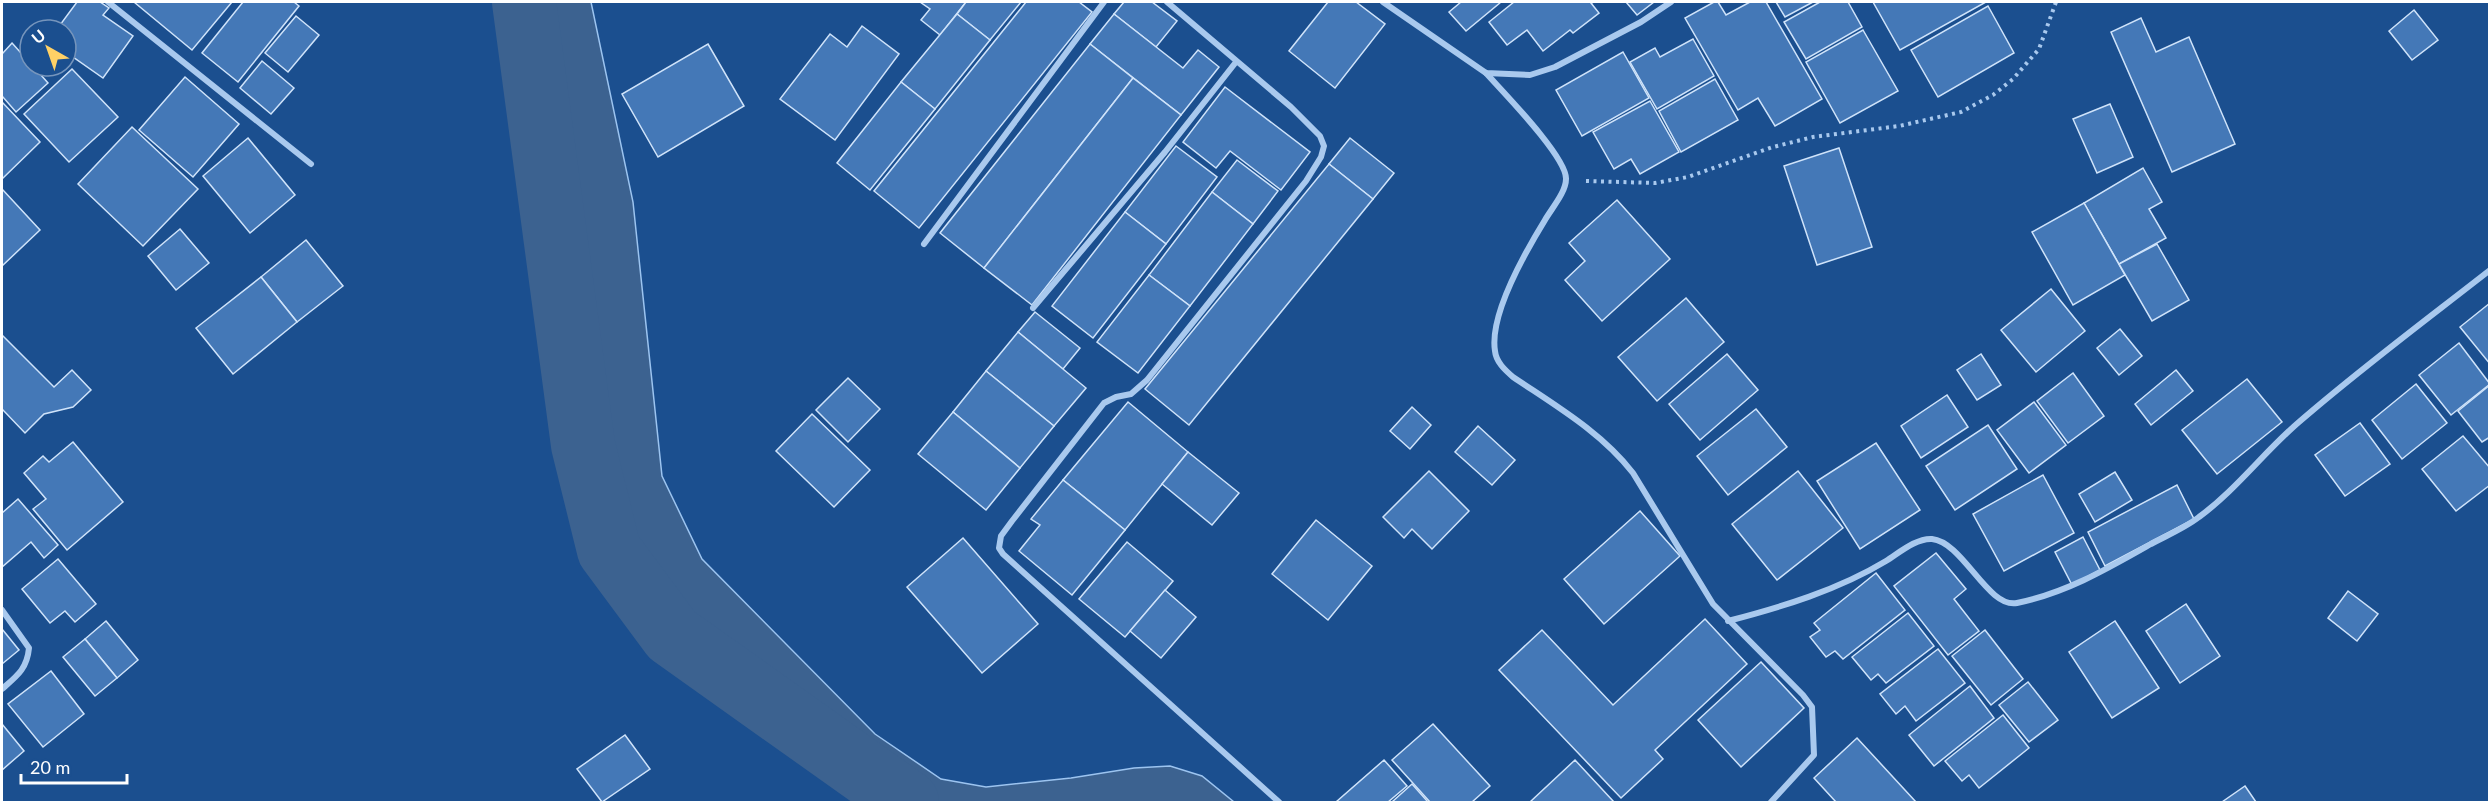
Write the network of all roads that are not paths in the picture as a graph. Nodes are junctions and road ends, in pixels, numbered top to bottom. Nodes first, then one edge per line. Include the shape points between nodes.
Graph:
1 (108, 2) edge
2 (1104, 2) edge
3 (1167, 2) edge
4 (1383, 2) edge
5 (1671, 2) edge
6 (1236, 62) junction
7 (1486, 73) junction
8 (311, 164) dead end
9 (924, 244) dead end
10 (2490, 270) edge
11 (1033, 308) dead end
12 (2, 610) edge
13 (1728, 621) junction
14 (2, 689) edge
15 (1279, 802) edge
16 (1772, 802) edge

1 - 8 street
2 - 9 street
3 - 6 street
4 - 7 street
5 - 7 street via 1555,67 1530,75
6 - 11 street
6 - 15 street via 1320,136 1324,146 1321,157 1147,380 1131,394 1104,404 1083,427 1012,520 1001,536 999,548
7 - 13 street via 1546,142 1561,163 1566,179 1507,292 1495,352 1501,366 1594,432 1621,457 1713,604
10 - 13 street via 2299,422 2198,518 2084,581 2013,604 1996,596 1942,541 1929,539 1813,595
12 - 14 street via 28,648 23,671
13 - 16 street via 1812,707 1814,755

